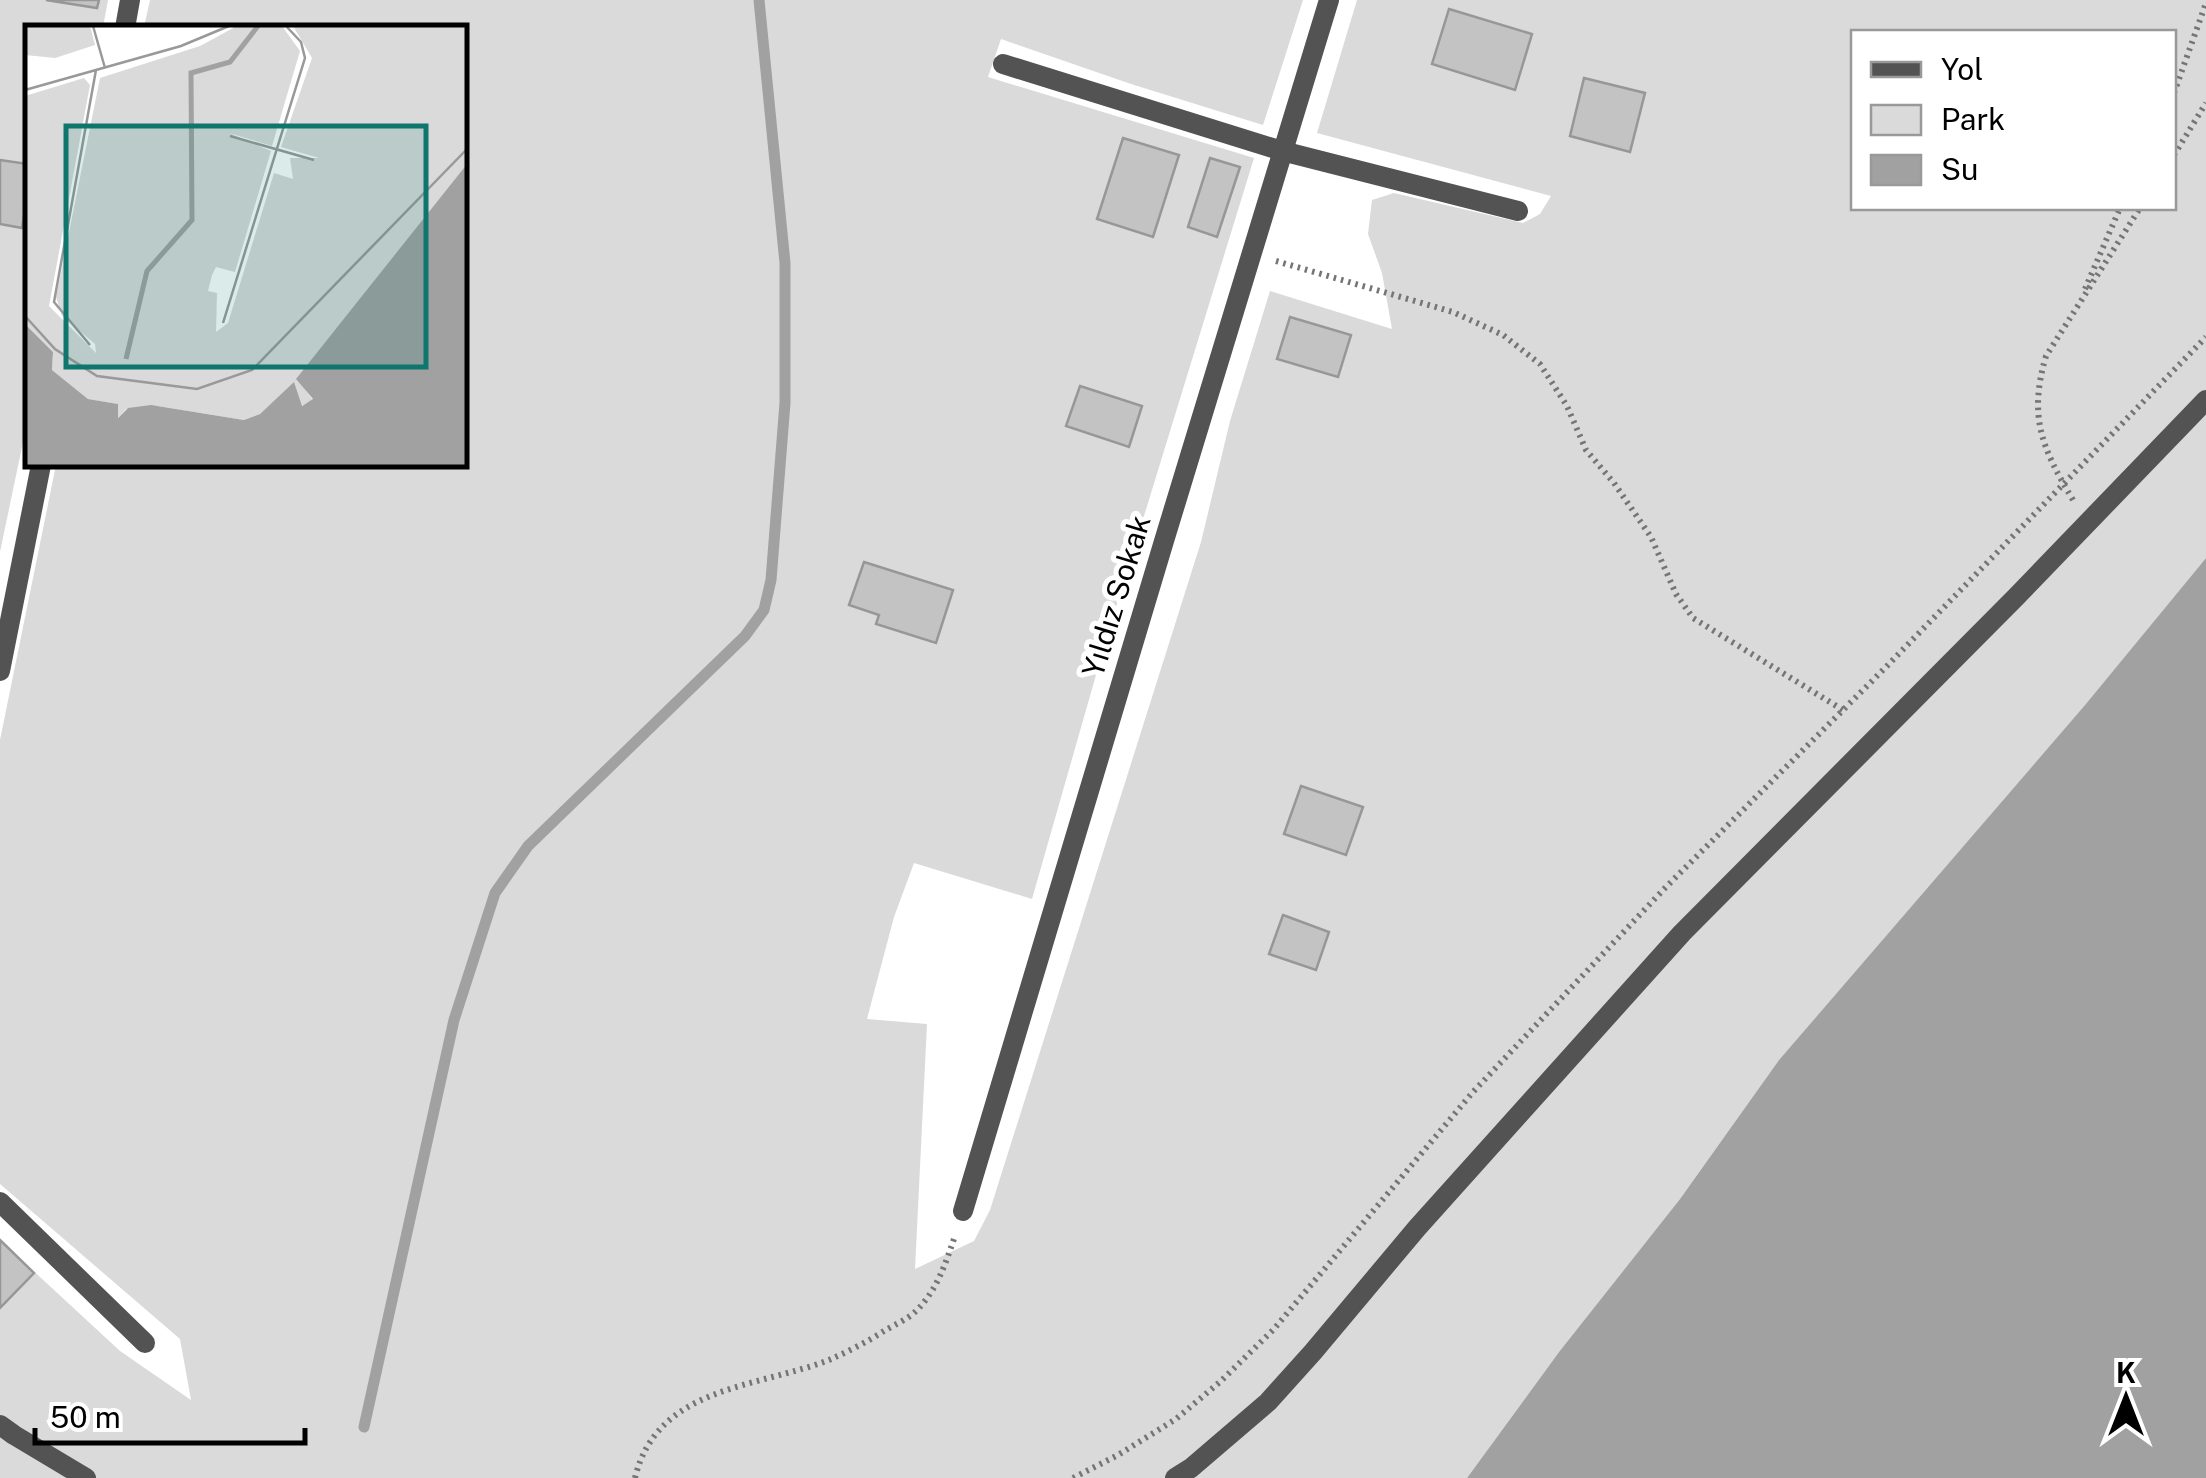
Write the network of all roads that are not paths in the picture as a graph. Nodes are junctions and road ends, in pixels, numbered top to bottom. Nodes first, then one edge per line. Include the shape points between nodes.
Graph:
1 (130, 0) edge
2 (1329, 0) edge
3 (126, 25) edge
4 (1003, 64) dead end
5 (1282, 150) junction
6 (1518, 211) dead end
7 (2206, 400) edge
8 (40, 468) edge
9 (0, 670) edge
10 (0, 1202) edge
11 (963, 1211) road end
12 (144, 1343) dead end
13 (0, 1424) edge
14 (86, 1478) edge
15 (1175, 1478) edge

1 - 3 street
2 - 5 street, Yıldız Sokak
4 - 5 street
5 - 6 street
5 - 11 street, Yıldız Sokak
7 - 15 street via 1682,933 1268,1402
8 - 9 street
10 - 12 street
13 - 14 street

